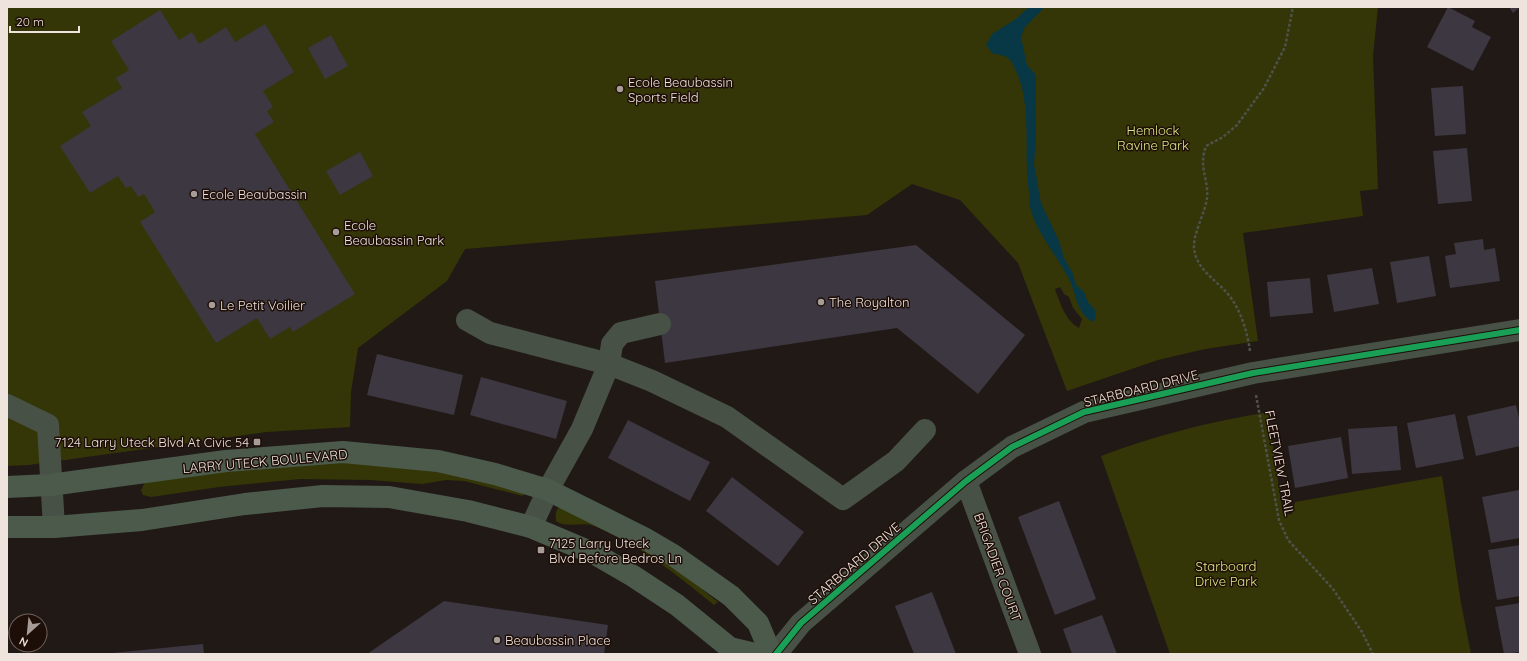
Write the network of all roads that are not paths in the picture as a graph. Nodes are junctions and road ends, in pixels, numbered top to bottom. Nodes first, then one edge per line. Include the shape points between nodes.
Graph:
1 (467, 320) dead end
2 (660, 324) dead end
3 (1520, 330) edge
4 (609, 364) junction
5 (7, 405) edge
6 (925, 430) dead end
7 (966, 480) junction
8 (50, 485) junction
9 (7, 487) edge
10 (548, 490) junction
11 (7, 527) edge
12 (54, 527) junction
13 (531, 527) junction
14 (755, 654) edge
15 (771, 654) edge
16 (776, 654) edge
17 (1030, 654) edge

1 - 4 street via 490,333
2 - 4 street via 621,333 612,344
3 - 7 street, STARBOARD DRIVE via 1253,373 1084,412 1012,447
4 - 6 street via 652,381 727,417 843,499 896,461
4 - 10 street via 582,429
5 - 8 street via 48,425
7 - 16 street, STARBOARD DRIVE via 801,623
7 - 17 street, BRIGADIER COURT
8 - 9 main road, LARRY UTECK BOULEVARD
8 - 10 main road, LARRY UTECK BOULEVARD via 226,461 343,452 438,461
8 - 12 street
10 - 13 street
10 - 15 main road, LARRY UTECK BOULEVARD via 644,538 731,596 758,623
11 - 12 main road
12 - 13 main road via 142,520 244,504 323,496 389,497 468,511
13 - 14 main road via 595,554 627,572 677,606 730,648

